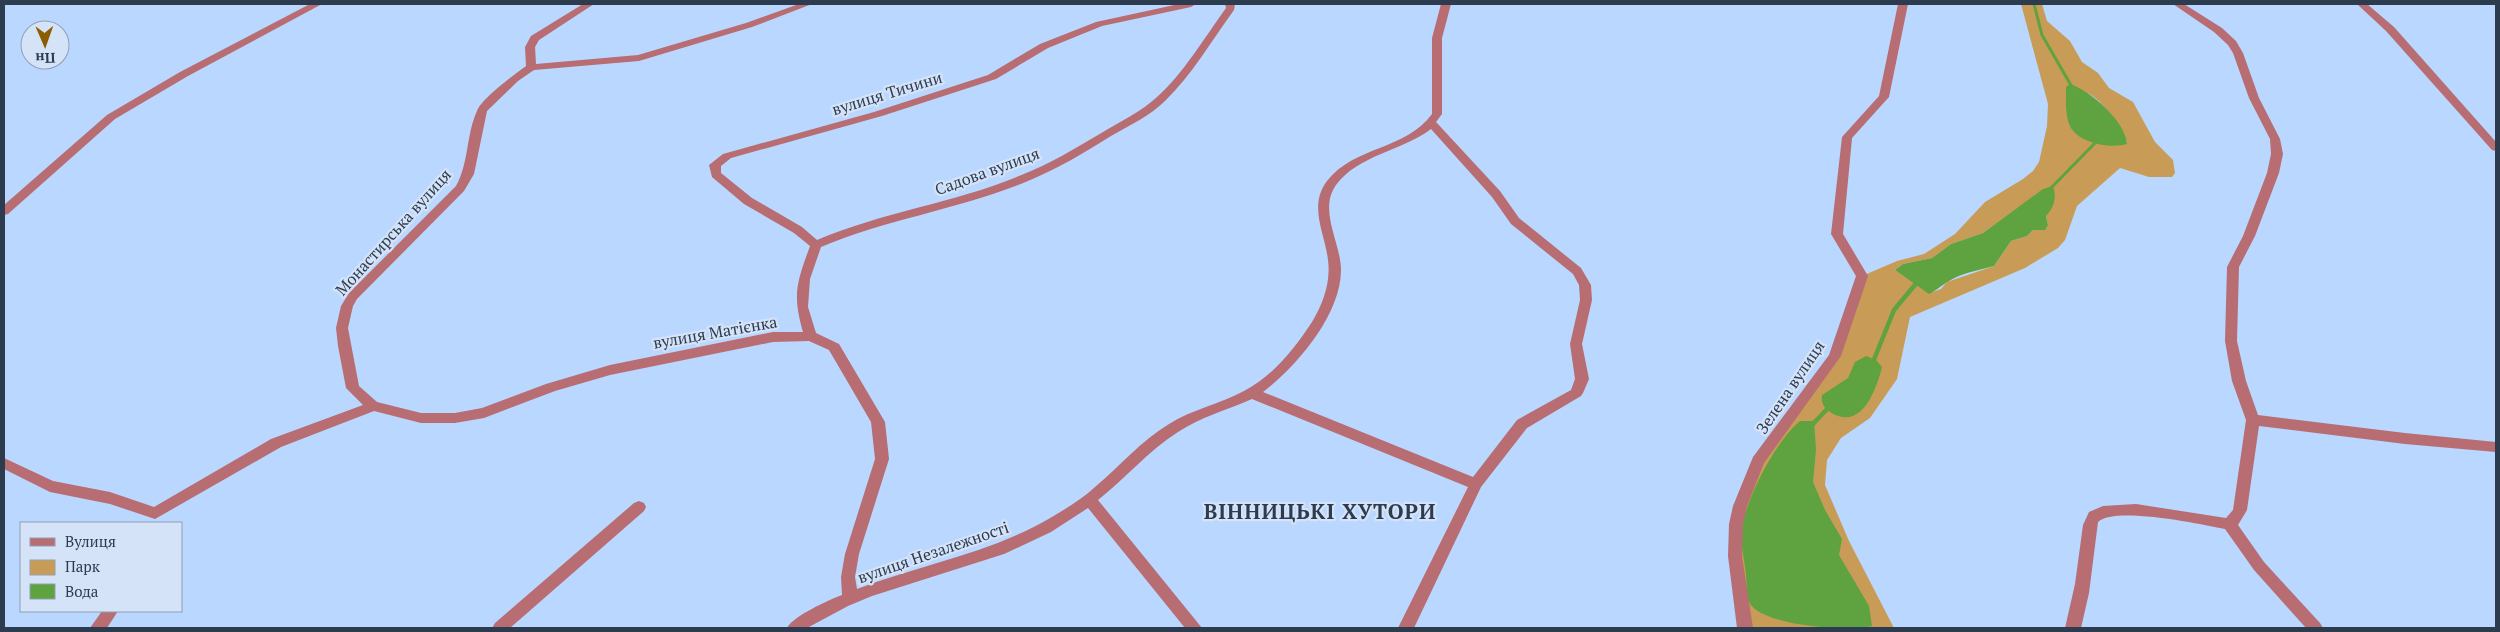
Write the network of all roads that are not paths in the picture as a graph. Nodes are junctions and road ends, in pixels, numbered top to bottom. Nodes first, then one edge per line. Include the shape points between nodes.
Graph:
1 (317, 4) edge
2 (589, 4) edge
3 (807, 4) edge
4 (1191, 4) edge
5 (1230, 4) edge
6 (1446, 4) edge
7 (1903, 4) edge
8 (2178, 4) edge
9 (2362, 4) edge
10 (531, 67) junction
11 (1431, 123) junction
12 (2496, 148) edge
13 (4, 211) edge
14 (816, 245) junction
15 (811, 336) junction
16 (1251, 393) junction
17 (373, 406) junction
18 (2254, 420) junction
19 (2496, 447) edge
20 (4, 463) edge
21 (1476, 484) junction
22 (1089, 499) junction
23 (639, 507) dead end
24 (153, 518) edge
25 (2229, 524) junction
26 (850, 597) junction
27 (109, 612) edge
28 (98, 628) edge
29 (500, 628) edge
30 (795, 628) edge
31 (1194, 628) edge
32 (1406, 628) edge
33 (1745, 628) edge
34 (2073, 628) edge
35 (2315, 628) edge

1 - 13 street via 184,74 111,117
2 - 10 street via 535,38 530,47
3 - 10 street, Монастирська вулиця via 651,55 627,60
4 - 14 street, вулиця Тичини via 1081,30 1044,46 992,78 727,156 715,165 716,174 748,201 798,230
5 - 14 street, Садова вулиця via 1172,88 1160,100 1067,158 1023,179 844,233
6 - 11 street via 1437,38 1437,114
7 - 33 street, Зелена вулиця via 1884,97 1847,137 1837,234 1862,276 1834,356 1758,461 1740,506 1735,548 1738,593
8 - 18 street via 2232,43 2275,139 2273,173 2249,236 2233,267 2231,341 2239,381
9 - 12 street via 2390,29
10 - 17 street, Монастирська вулиця via 482,110 468,174 460,188 363,285 347,306 342,328 350,379 353,388
11 - 16 street via 1407,139 1354,162 1340,172 1330,186 1323,212 1334,258 1333,292 1299,349
11 - 21 street via 1496,194 1515,222 1577,271 1585,285 1586,300 1576,344 1582,379 1576,393 1522,424
14 - 15 street via 804,279 802,307
15 - 17 street, вулиця Матієнка via 773,337 610,370 551,387 484,413 456,418 421,418
15 - 26 street, вулиця Матієнка via 834,346 878,422 882,458 852,554 848,577
16 - 21 street
16 - 22 street via 1202,412 1169,430 1144,448
17 - 24 street via 276,443
18 - 19 street via 2422,442
18 - 25 street via 2240,510
20 - 24 street via 50,486 110,498
21 - 32 street
22 - 26 street via 1000,550
22 - 31 street
23 - 29 street
25 - 34 street via 2121,508 2101,509 2093,516 2088,533
25 - 35 street via 2259,566
26 - 30 street
27 - 28 street

